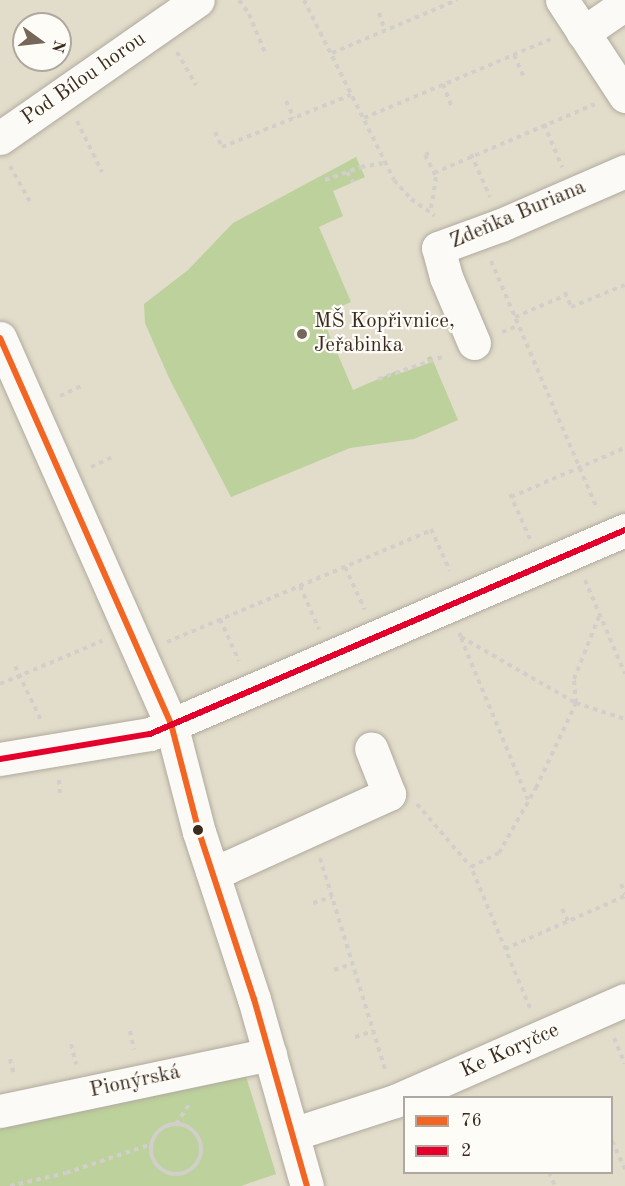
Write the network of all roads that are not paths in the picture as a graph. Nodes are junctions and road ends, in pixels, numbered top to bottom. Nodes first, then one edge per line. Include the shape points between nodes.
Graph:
1 (198, 0) edge
2 (562, 0) edge
3 (625, 4) edge
4 (569, 35) junction
5 (612, 99) edge
6 (2, 148) edge
7 (625, 171) edge
8 (0, 338) edge
9 (474, 343) dead end
10 (625, 530) edge
11 (171, 724) junction
12 (371, 748) dead end
13 (0, 759) edge
14 (212, 871) junction
15 (625, 1000) edge
16 (270, 1054) junction
17 (406, 1096) edge
18 (403, 1097) edge
19 (0, 1111) edge
20 (293, 1134) junction
21 (307, 1186) edge

1 - 6 street, Pod Bílou horou via 62,95
2 - 4 street
3 - 4 street
4 - 5 street
7 - 9 street, Zdeňka Buriana via 438,248
8 - 11 street
10 - 11 street via 573,552 450,589
11 - 13 street via 150,734
11 - 14 street
12 - 14 street via 389,794
14 - 16 street
15 - 17 street, Ke Koryčce
16 - 19 street, Pionýrská
16 - 20 street
18 - 20 street, Ke Koryčce
20 - 21 street

